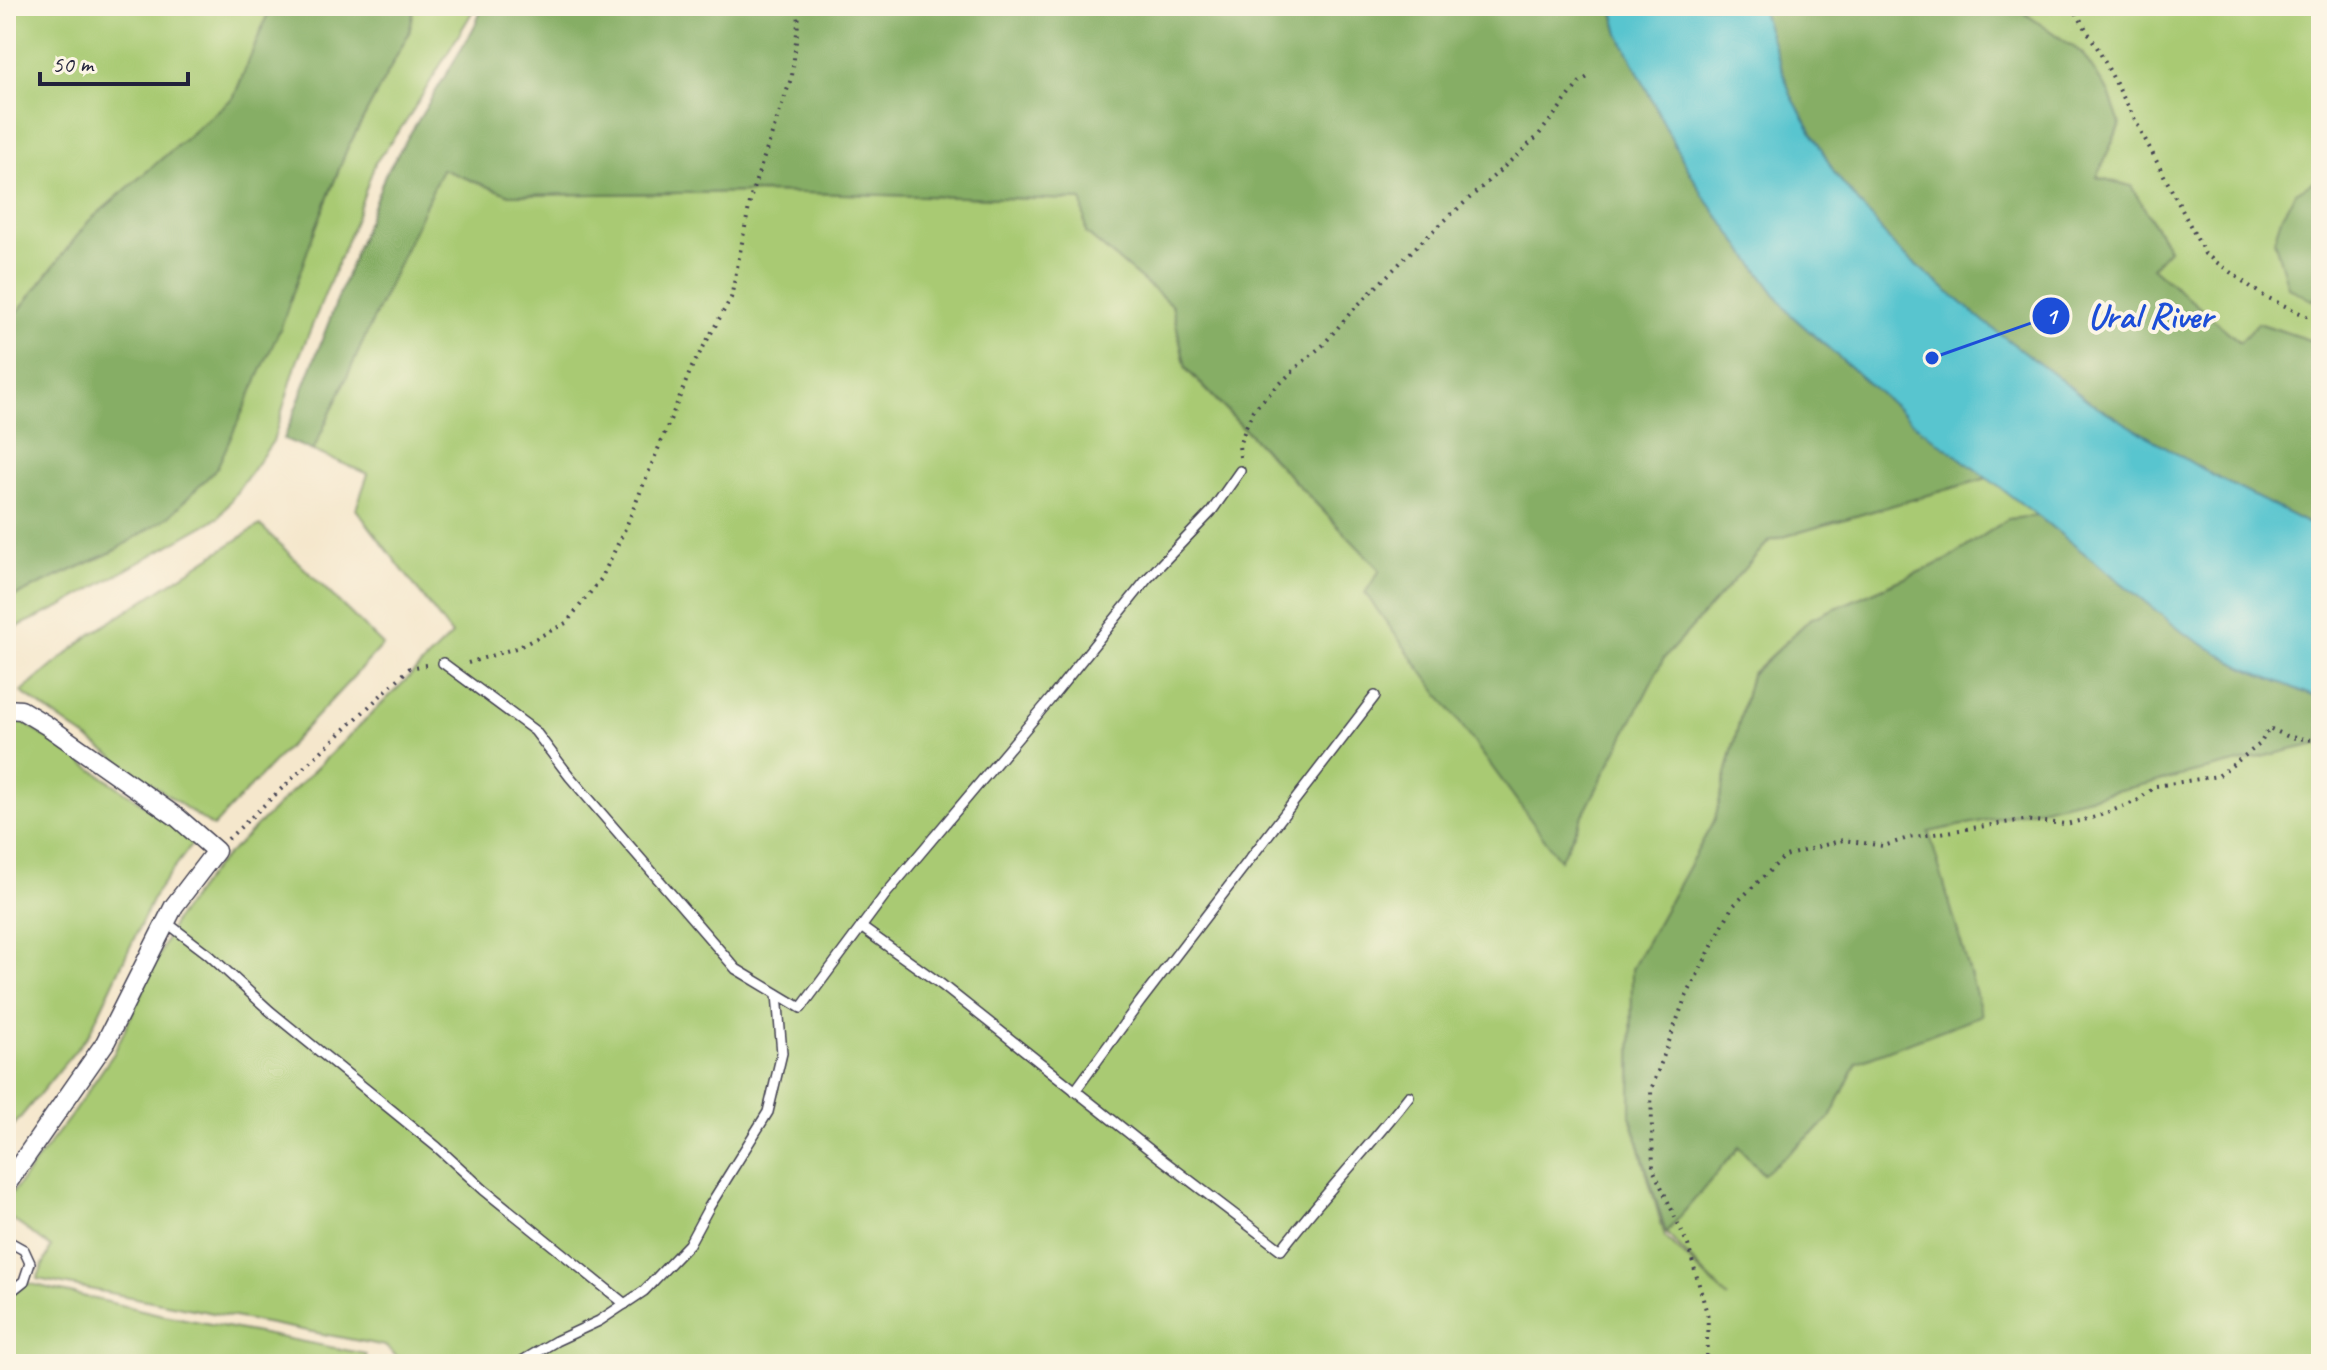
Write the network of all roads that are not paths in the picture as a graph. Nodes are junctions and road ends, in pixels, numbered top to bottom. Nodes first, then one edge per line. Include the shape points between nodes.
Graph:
1 (1240, 471) road end
2 (443, 663) road end
3 (1375, 696) dead end
4 (6, 709) edge
5 (166, 922) junction
6 (861, 927) junction
7 (777, 994) junction
8 (1075, 1091) junction
9 (1409, 1096) dead end
10 (6, 1185) edge
11 (6, 1240) edge
12 (6, 1289) edge
13 (625, 1304) junction
14 (517, 1364) edge

1 - 6 lane
2 - 7 lane via 535,731 736,969
3 - 8 lane
4 - 5 street via 21,710 84,751 216,851
5 - 10 street via 105,1043
5 - 13 lane
6 - 7 lane via 801,1008
6 - 8 lane
7 - 13 lane via 782,1053 768,1112 689,1244
8 - 9 lane via 1281,1250
11 - 12 lane via 24,1250 30,1263 24,1281
13 - 14 lane

